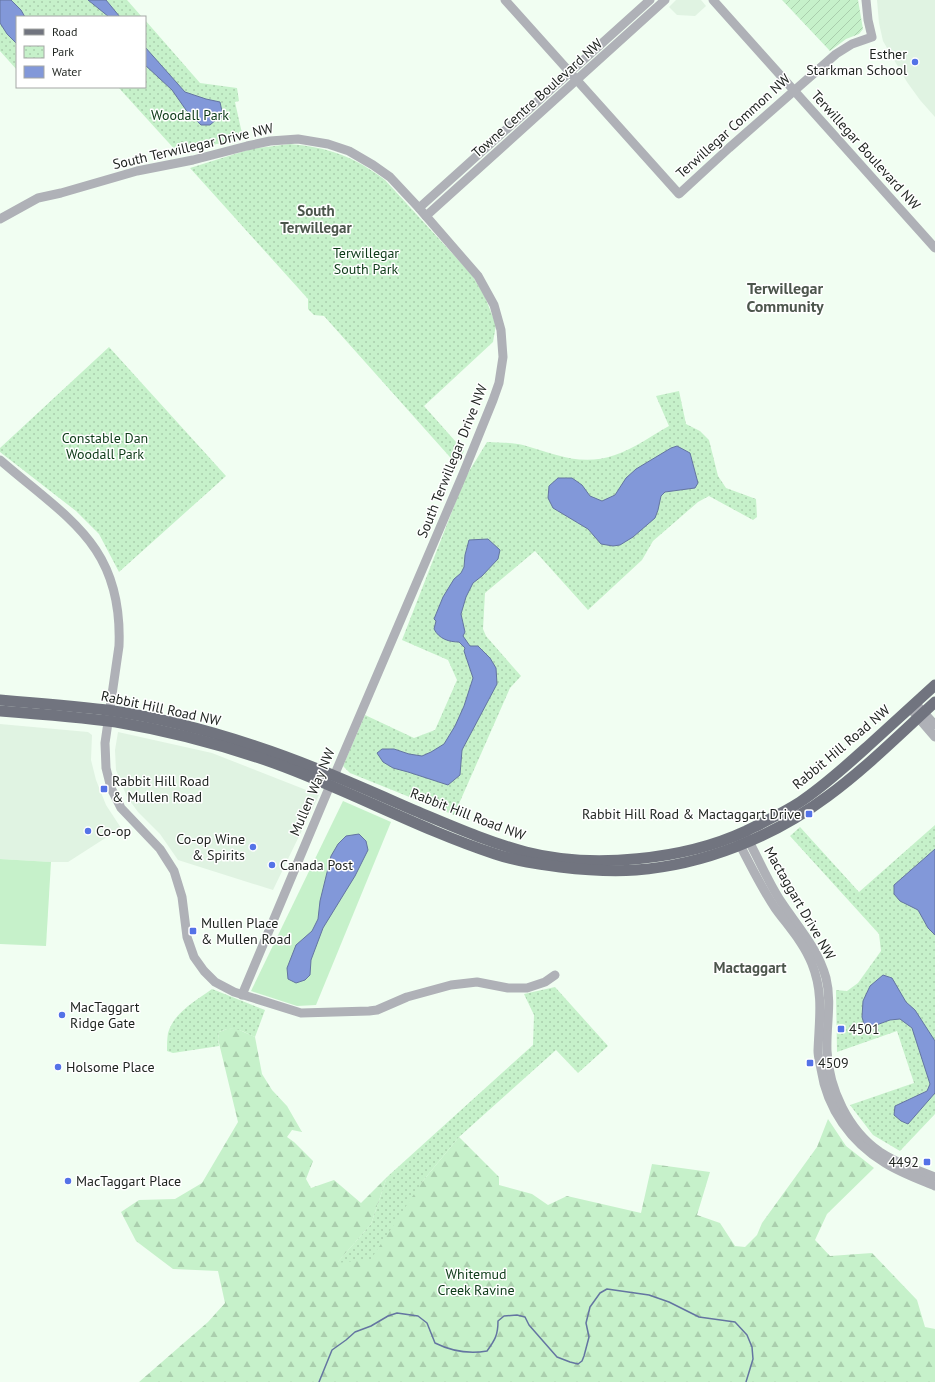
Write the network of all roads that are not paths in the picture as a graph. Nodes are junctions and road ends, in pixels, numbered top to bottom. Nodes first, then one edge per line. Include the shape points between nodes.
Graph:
1 (505, 0) edge
2 (650, 0) edge
3 (665, 0) edge
4 (713, 0) edge
5 (866, 0) edge
6 (569, 72) junction
7 (577, 81) junction
8 (793, 90) junction
9 (419, 208) junction
10 (426, 216) junction
11 (0, 219) edge
12 (935, 248) edge
13 (0, 460) edge
14 (935, 685) edge
15 (371, 689) joint
16 (0, 700) edge
17 (935, 702) edge
18 (912, 706) junction
19 (0, 710) edge
20 (921, 715) junction
21 (108, 716) junction
22 (935, 725) edge
23 (935, 737) edge
24 (332, 780) junction
25 (742, 838) junction
26 (555, 975) dead end
27 (242, 995) junction
28 (935, 1177) edge
29 (935, 1186) edge

1 - 6 street, Terwillegar Common NW
2 - 6 street, Towne Centre Boulevard NW
3 - 7 street, Towne Centre Boulevard NW
4 - 8 street, Terwillegar Boulevard NW
5 - 8 street, Terwillegar Common NW via 872,37 841,50
6 - 7 street, Terwillegar Common NW
6 - 9 street, Towne Centre Boulevard NW
7 - 8 street, Terwillegar Common NW via 679,194
7 - 10 street, Towne Centre Boulevard NW
8 - 12 street, Terwillegar Boulevard NW
9 - 10 street, South Terwillegar Drive NW
9 - 11 street, South Terwillegar Drive NW via 390,177 349,151 328,144 298,139 270,141 137,171 38,198
10 - 15 street, South Terwillegar Drive NW via 487,290 501,330 503,357 493,400
13 - 21 street via 76,524 96,548 108,570 117,599 119,631
14 - 18 main road, Rabbit Hill Road NW
15 - 24 street, Mullen Way NW
16 - 21 main road, Rabbit Hill Road NW
17 - 20 main road, Rabbit Hill Road NW
18 - 20 street
18 - 25 main road, Rabbit Hill Road NW via 820,787
19 - 21 main road, Rabbit Hill Road NW
20 - 22 street
20 - 23 street
20 - 25 main road, Rabbit Hill Road NW via 827,797 785,824
21 - 24 main road, Rabbit Hill Road NW via 199,739
21 - 27 street via 104,750 111,788 121,808 160,849 174,871 182,897 187,937 194,957 215,982
24 - 25 main road, Rabbit Hill Road NW via 475,835 538,854 577,859 634,859
24 - 27 street, Mullen Way NW
25 - 28 street, Mactaggart Drive NW via 803,932 826,978 829,1005 829,1069 842,1106 859,1132 879,1151
25 - 29 street, Mactaggart Drive NW via 763,889 812,963 820,1000 818,1053 825,1089 835,1111 852,1135 876,1156 892,1167
26 - 27 street via 545,982 527,988 508,988 477,982 451,985 369,1011 301,1012

